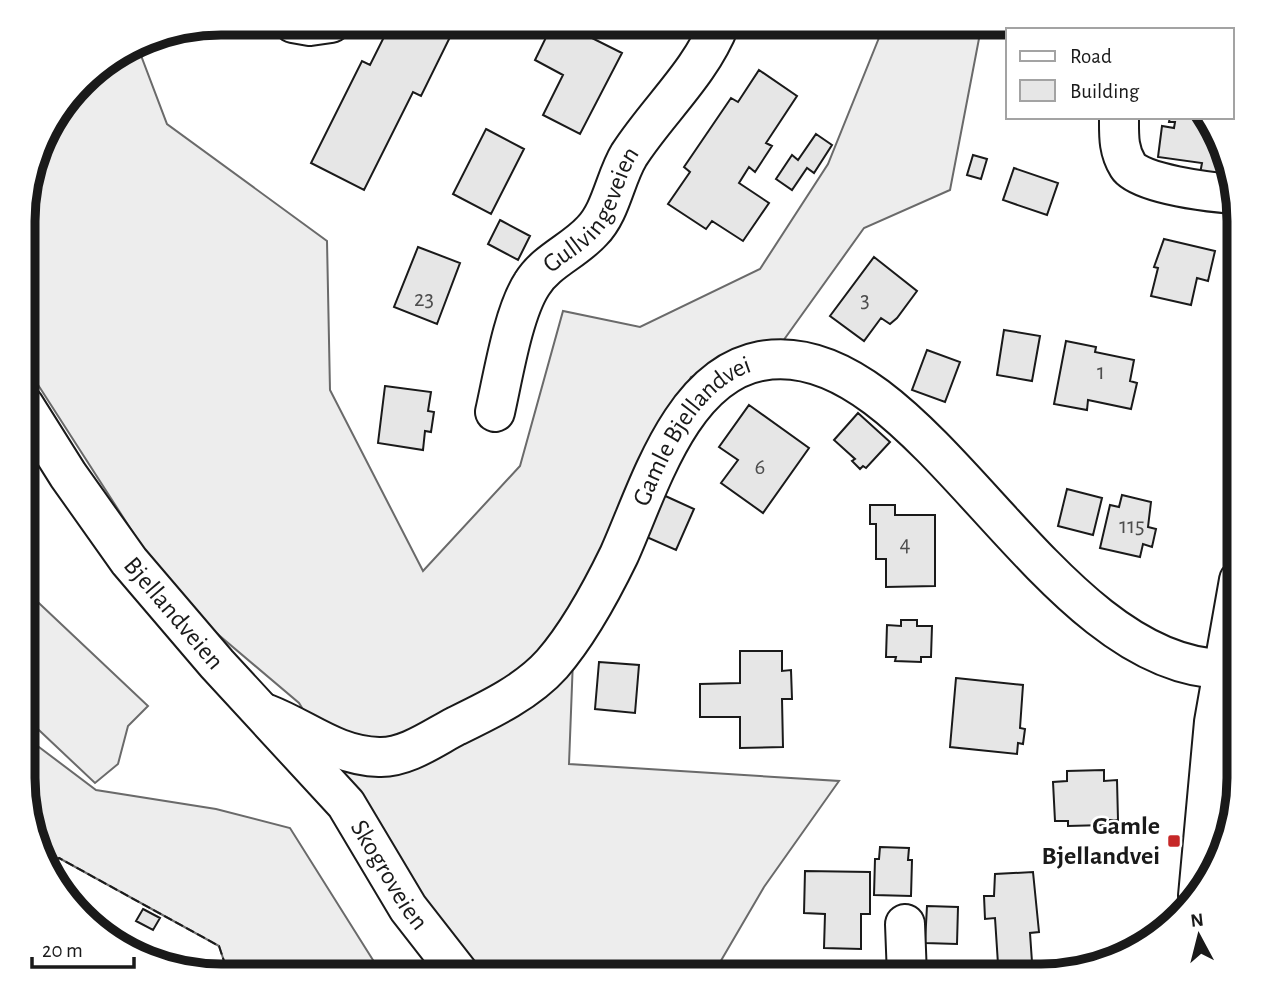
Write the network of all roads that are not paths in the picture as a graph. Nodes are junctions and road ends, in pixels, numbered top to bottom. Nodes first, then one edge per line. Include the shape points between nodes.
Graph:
1 (713, 35) edge
2 (1119, 119) edge
3 (1224, 192) edge
4 (495, 412) dead end
5 (35, 422) edge
6 (1227, 651) edge
7 (1224, 669) junction
8 (267, 714) junction
9 (346, 804) joint
10 (1199, 875) edge
11 (905, 924) dead end
12 (452, 964) edge
13 (907, 964) edge

1 - 4 street, Gullvingeveien via 690,78 631,152 593,231 539,274 530,287
2 - 3 street via 1119,145 1129,168 1142,177
5 - 8 street, Bjellandveien via 129,561 217,664
6 - 7 street
7 - 8 street, Gamle Bjellandvei via 1202,668 1139,645 1062,585 864,386 788,358 743,367 702,396 667,444 618,556 584,617 551,664 502,703 411,749 380,757 327,746
7 - 10 street via 1205,795
8 - 9 street, Bjellandveien
9 - 12 street, Skogroveien via 408,908
11 - 13 street

